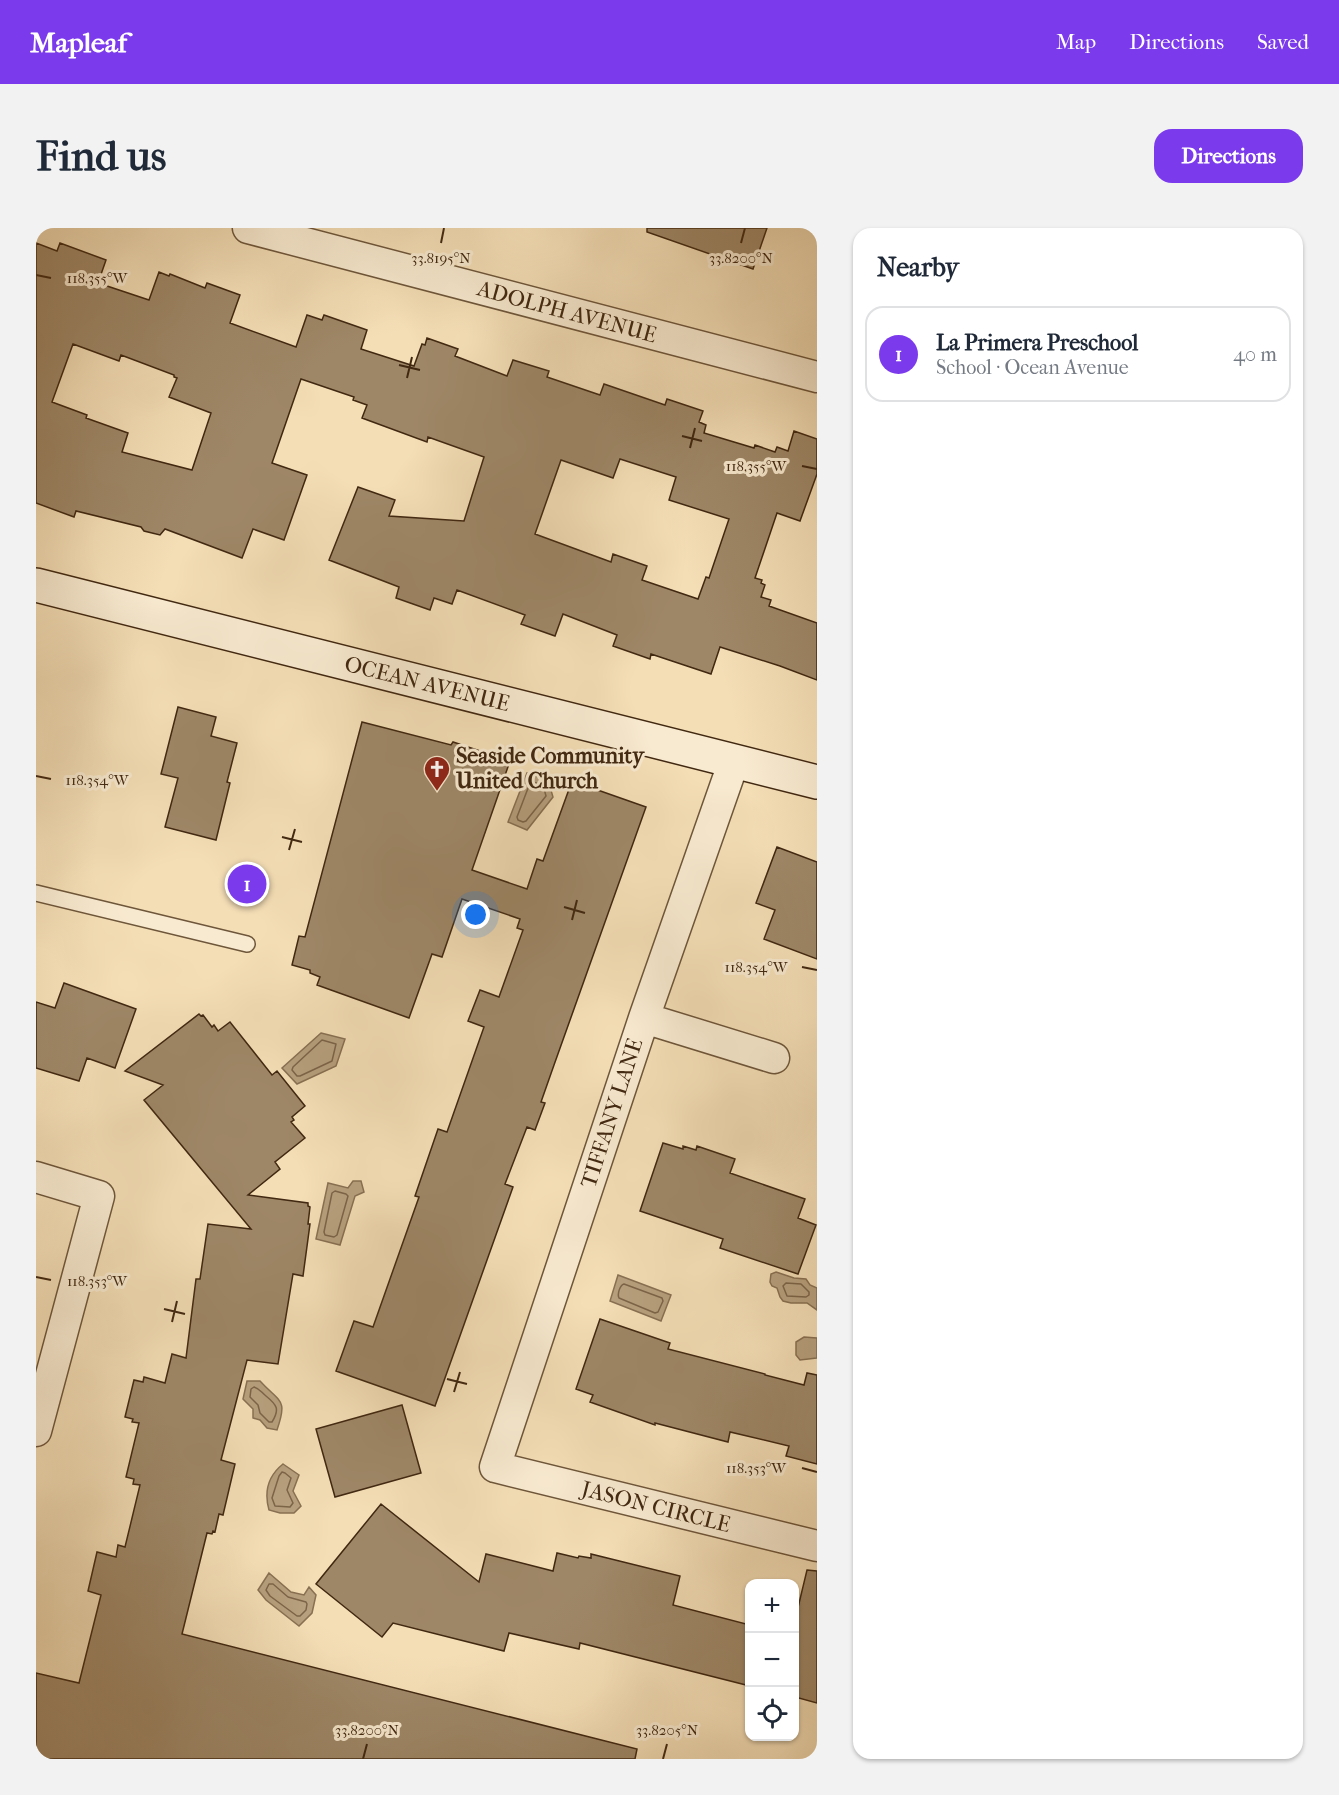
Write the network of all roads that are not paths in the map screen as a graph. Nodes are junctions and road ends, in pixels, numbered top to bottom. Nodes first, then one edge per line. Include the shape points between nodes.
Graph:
1 (248, 228) edge
2 (817, 377) edge
3 (36, 585) edge
4 (734, 761) junction
5 (817, 782) edge
6 (36, 893) edge
7 (247, 944) dead end
8 (644, 1018) junction
9 (774, 1058) dead end
10 (36, 1177) edge
11 (36, 1431) edge
12 (495, 1467) joint
13 (817, 1546) edge

1 - 2 street, ADOLPH AVENUE
3 - 4 street, OCEAN AVENUE
4 - 5 street, OCEAN AVENUE
4 - 8 street, TIFFANY LANE
6 - 7 lane
8 - 9 street
8 - 12 street, TIFFANY LANE
10 - 11 street via 99,1196
12 - 13 street, JASON CIRCLE

